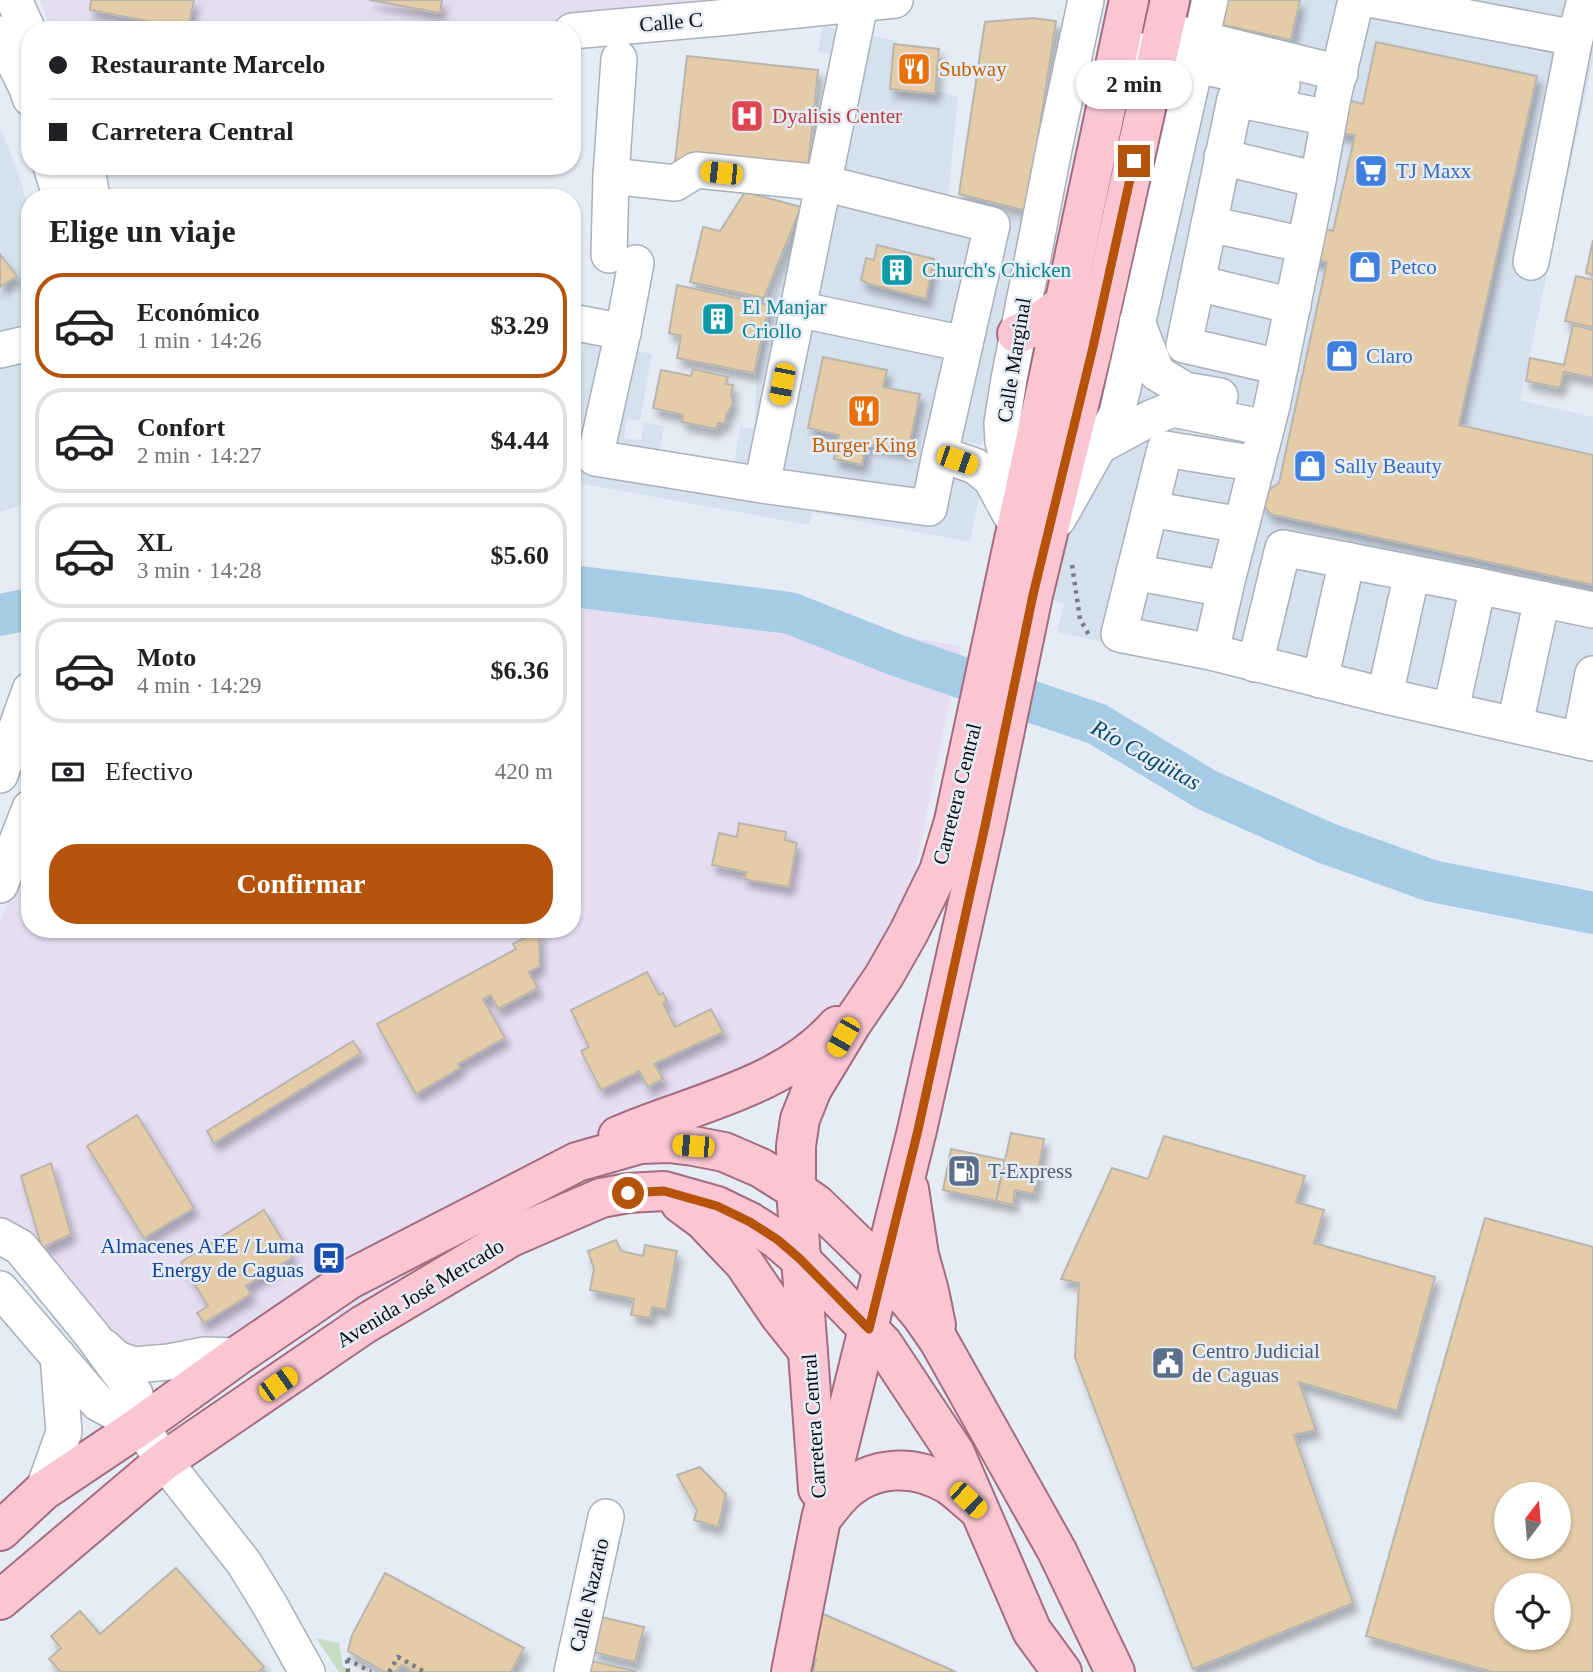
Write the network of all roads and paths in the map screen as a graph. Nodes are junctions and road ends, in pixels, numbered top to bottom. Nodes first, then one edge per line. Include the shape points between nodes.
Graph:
1 (14, 0) edge
2 (895, 0) edge
3 (1086, 0) edge
4 (1210, 0) edge
5 (1356, 0) edge
6 (1375, 0) edge
7 (1585, 0) edge
8 (860, 4) junction
9 (728, 9) edge
10 (24, 21) edge
11 (1124, 22) edge
12 (1164, 28) edge
13 (581, 30) edge
14 (0, 34) edge
15 (1575, 38) junction
16 (1199, 52) junction
17 (619, 59) dead end
18 (21, 79) edge
19 (1334, 96) junction
20 (1222, 157) junction
21 (611, 176) junction
22 (1318, 180) junction
23 (823, 183) junction
24 (1209, 224) junction
25 (1305, 245) junction
26 (1531, 262) dead end
27 (1197, 284) junction
28 (1064, 304) junction
29 (1293, 306) junction
30 (797, 309) junction
31 (1137, 322) junction
32 (581, 324) edge
33 (623, 332) junction
34 (1017, 334) junction
35 (21, 344) edge
36 (965, 344) junction
37 (0, 350) edge
38 (1280, 367) junction
39 (1269, 417) junction
40 (1099, 446) junction
41 (940, 454) junction
42 (1257, 464) junction
43 (762, 485) junction
44 (1150, 509) junction
45 (1012, 518) junction
46 (1241, 525) junction
47 (1047, 537) junction
48 (1347, 560) junction
49 (1134, 572) junction
50 (1412, 573) junction
51 (1016, 581) junction
52 (1478, 586) junction
53 (1225, 589) junction
54 (1542, 599) junction
55 (1593, 610) edge
56 (1211, 652) junction
57 (1255, 664) junction
58 (1593, 674) edge
59 (1320, 680) junction
60 (1385, 695) junction
61 (1451, 710) junction
62 (21, 717) edge
63 (1515, 724) junction
64 (1586, 741) edge
65 (0, 775) edge
66 (970, 823) junction
67 (21, 831) edge
68 (0, 885) edge
69 (884, 976) junction
70 (910, 1156) junction
71 (577, 1162) junction
72 (796, 1190) junction
73 (664, 1191) junction
74 (0, 1236) edge
75 (800, 1259) junction
76 (883, 1268) junction
77 (0, 1289) edge
78 (869, 1329) junction
79 (92, 1335) junction
80 (939, 1341) junction
81 (808, 1351) junction
82 (58, 1356) junction
83 (237, 1356) junction
84 (140, 1426) junction
85 (164, 1461) junction
86 (43, 1491) junction
87 (981, 1513) junction
88 (606, 1517) dead end
89 (821, 1519) junction
90 (0, 1531) edge
91 (0, 1600) edge
92 (307, 1672) edge
93 (348, 1672) edge
94 (370, 1672) edge
95 (389, 1672) edge
96 (425, 1672) edge
97 (572, 1672) edge
98 (791, 1672) edge
99 (1062, 1672) edge
100 (1115, 1672) edge

1 - 10 street
2 - 8 street, Calle C
3 - 34 street, Calle Marginal
4 - 16 street
5 - 19 street
6 - 15 street
7 - 15 street
8 - 9 street, Calle C
8 - 23 street
9 - 13 street, Calle C
11 - 12 street
11 - 28 main road, Carretera Central
12 - 16 street
12 - 47 main road, Carretera Central
14 - 18 street
15 - 26 street
16 - 19 street
16 - 31 street
17 - 21 street
19 - 20 street via 1235,99
19 - 22 street
20 - 22 street
20 - 24 street
21 - 23 street via 675,183 696,170
21 - 33 street via 622,259
22 - 25 street
23 - 30 street
23 - 36 street via 992,225
24 - 25 street
24 - 27 street
25 - 29 street
27 - 29 street
27 - 38 street via 1184,345
28 - 34 main road
28 - 51 main road, Carretera Central
29 - 38 street
30 - 36 street
30 - 43 street
31 - 39 street via 1157,373 1185,390
31 - 40 street via 1117,414
32 - 33 street
33 - 43 street via 595,458
34 - 45 street, Calle Marginal via 1002,423 1015,489
35 - 37 street
36 - 41 street
38 - 39 street
39 - 40 street via 1173,409
39 - 42 street
40 - 47 street
41 - 43 street via 929,508
41 - 45 street via 975,466 991,479
42 - 44 street via 1165,449
42 - 46 street
44 - 46 street
44 - 49 street
45 - 51 street, Calle Marginal
46 - 53 street
47 - 51 main road, Carretera Central
48 - 50 street
48 - 57 street via 1283,548
48 - 59 street
49 - 53 street
49 - 56 street via 1119,634
50 - 52 street
50 - 60 street
51 - 66 main road, Carretera Central
52 - 54 street
52 - 61 street
53 - 56 street
54 - 55 street
54 - 63 street
56 - 57 street
57 - 59 street
58 - 64 street
59 - 60 street
60 - 61 street
61 - 63 street
62 - 65 street
63 - 64 street
66 - 69 main road, Carretera Central via 939,871
66 - 70 main road, Carretera Central
67 - 68 street
69 - 71 main road via 811,1052 786,1069 637,1127 599,1144
69 - 72 main road, Carretera Central via 843,1037 800,1119
70 - 76 main road, Carretera Central
70 - 80 main road via 908,1181 919,1255
71 - 72 main road, Avenida José Mercado via 640,1144 693,1146 724,1152
71 - 83 main road, Avenida José Mercado via 349,1279
72 - 75 main road, Carretera Central
72 - 76 main road, Avenida José Mercado
73 - 75 main road, Avenida José Mercado via 717,1206 750,1222
73 - 81 main road via 703,1220 744,1264
73 - 85 main road, Avenida José Mercado via 601,1198 511,1237 363,1325
74 - 79 street via 20,1247
75 - 78 main road, Avenida José Mercado
75 - 81 main road, Carretera Central
76 - 78 main road, Carretera Central
76 - 80 main road, Avenida José Mercado
77 - 82 street
78 - 87 main road, Avenida José Mercado via 955,1454
78 - 89 main road, Carretera Central
79 - 83 street via 117,1359 134,1365 205,1355
79 - 84 street via 135,1394
80 - 100 main road via 1057,1551
81 - 89 main road, Carretera Central
82 - 84 street via 98,1403
82 - 86 street via 64,1432
83 - 84 main road, Avenida José Mercado
84 - 85 street
84 - 86 main road, Avenida José Mercado
85 - 91 main road, Avenida José Mercado
85 - 92 street via 244,1563
86 - 90 main road, Avenida José Mercado
87 - 89 main road via 938,1479 905,1469 865,1478 844,1492
87 - 99 main road, Avenida José Mercado via 1032,1631
88 - 97 street, Calle Nazario
89 - 98 main road
93 - 94 path via 347,1659
95 - 96 path via 398,1657

